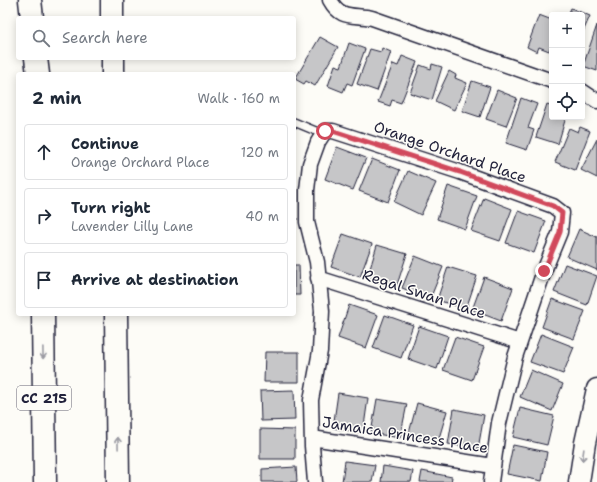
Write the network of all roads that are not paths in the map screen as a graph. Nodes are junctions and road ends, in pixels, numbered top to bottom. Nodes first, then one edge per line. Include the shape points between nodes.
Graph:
1 (30, 0) edge
2 (38, 0) edge
3 (112, 0) edge
4 (330, 0) edge
5 (32, 16) edge
6 (38, 16) edge
7 (112, 16) edge
8 (38, 60) edge
9 (112, 60) edge
10 (39, 72) edge
11 (113, 72) edge
12 (549, 80) edge
13 (585, 93) edge
14 (597, 101) edge
15 (296, 123) edge
16 (324, 133) junction
17 (318, 278) junction
18 (42, 316) edge
19 (116, 316) edge
20 (520, 342) junction
21 (597, 389) edge
22 (593, 421) edge
23 (312, 438) junction
24 (493, 466) junction
25 (45, 482) edge
26 (118, 482) edge
27 (315, 482) edge
28 (491, 482) edge
29 (579, 482) edge

1 - 5 highway
2 - 6 highway
3 - 7 highway
4 - 12 street via 336,10 348,15 372,18
8 - 10 highway
9 - 11 highway
13 - 14 street
15 - 16 lane
16 - 17 street via 310,164 307,190 307,222 317,262
16 - 20 street, Orange Orchard Place via 333,131 460,172 553,206 562,213 560,232
17 - 20 street, Regal Swan Place
17 - 23 street via 322,311 320,351 311,400
18 -> 25 highway, CC 215
26 -> 19 highway
20 - 24 street via 499,423
21 - 22 main road
22 -> 29 main road
23 - 24 street, Jamaica Princess Place
23 - 27 street
24 - 28 street

